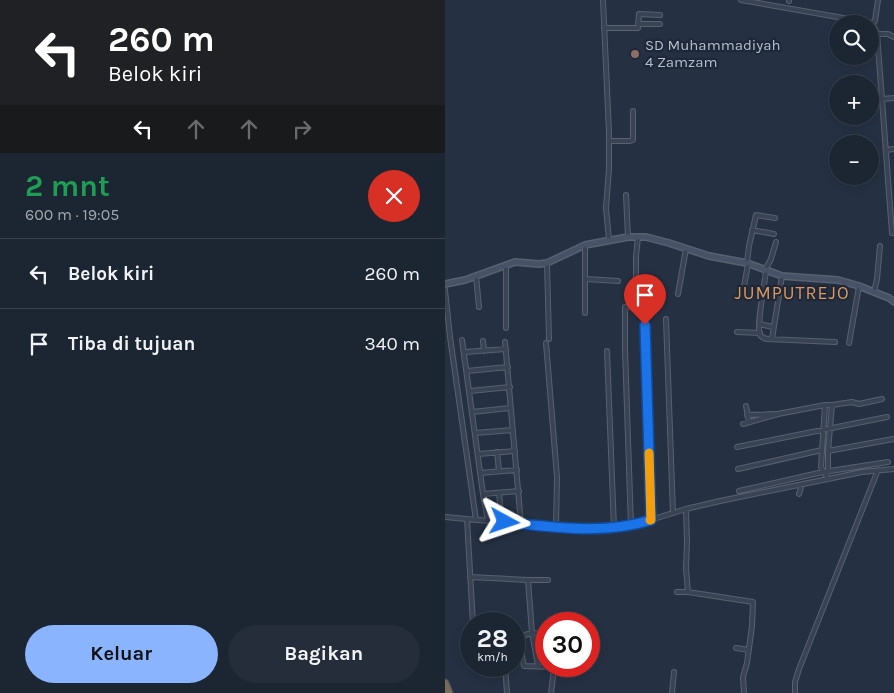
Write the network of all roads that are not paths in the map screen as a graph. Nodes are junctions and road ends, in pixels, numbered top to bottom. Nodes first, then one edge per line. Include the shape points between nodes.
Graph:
1 (603, 0) edge
2 (741, 0) edge
3 (772, 0) edge
4 (878, 0) edge
5 (771, 5) junction
6 (829, 15) edge
7 (876, 15) edge
8 (638, 24) junction
9 (604, 28) junction
10 (879, 34) edge
11 (894, 37) edge
12 (879, 60) edge
13 (894, 98) edge
14 (882, 99) junction
15 (633, 111) dead end
16 (609, 141) junction
17 (894, 149) edge
18 (886, 150) junction
19 (626, 195) dead end
20 (775, 218) dead end
21 (752, 230) junction
22 (892, 233) dead end
23 (774, 234) dead end
24 (608, 237) junction
25 (628, 237) junction
26 (637, 237) junction
27 (775, 242) dead end
28 (585, 245) junction
29 (880, 246) dead end
30 (686, 249) junction
31 (747, 261) junction
32 (547, 262) junction
33 (506, 265) junction
34 (766, 269) junction
35 (476, 276) junction
36 (782, 276) junction
37 (586, 279) junction
38 (618, 281) dead end
39 (636, 282) dead end
40 (445, 284) edge
41 (859, 286) junction
42 (445, 290) edge
43 (875, 290) junction
44 (743, 292) dead end
45 (677, 294) dead end
46 (894, 302) edge
47 (479, 306) dead end
48 (585, 313) dead end
49 (667, 319) dead end
50 (759, 324) junction
51 (773, 327) junction
52 (506, 328) dead end
53 (737, 332) dead end
54 (759, 333) junction
55 (772, 339) junction
56 (462, 340) dead end
57 (483, 341) dead end
58 (505, 342) dead end
59 (835, 342) dead end
60 (849, 343) dead end
61 (506, 349) junction
62 (484, 351) junction
63 (607, 351) dead end
64 (465, 352) junction
65 (508, 367) junction
66 (467, 371) junction
67 (509, 386) junction
68 (470, 391) junction
69 (882, 400) dead end
70 (825, 404) junction
71 (832, 405) junction
72 (746, 406) dead end
73 (511, 408) junction
74 (472, 412) junction
75 (778, 414) junction
76 (747, 415) junction
77 (887, 417) dead end
78 (749, 422) junction
79 (743, 424) dead end
80 (824, 428) junction
81 (830, 428) junction
82 (513, 430) junction
83 (475, 434) junction
84 (893, 439) edge
85 (737, 447) dead end
86 (515, 450) junction
87 (822, 450) junction
88 (828, 451) junction
89 (497, 452) junction
90 (478, 454) junction
91 (888, 462) dead end
92 (738, 469) dead end
93 (894, 469) edge
94 (517, 470) junction
95 (878, 470) junction
96 (499, 471) junction
97 (480, 473) junction
98 (826, 474) junction
99 (802, 484) junction
100 (519, 491) junction
101 (739, 491) dead end
102 (499, 493) junction
103 (483, 494) junction
104 (799, 494) dead end
105 (686, 509) junction
106 (673, 513) junction
107 (487, 515) junction
108 (445, 517) edge
109 (467, 519) junction
110 (476, 520) junction
111 (651, 520) junction
112 (488, 521) junction
113 (521, 524) junction
114 (631, 526) junction
115 (556, 527) junction
116 (614, 528) junction
117 (470, 577) junction
118 (528, 580) junction
119 (548, 580) dead end
120 (677, 592) dead end
121 (688, 592) junction
122 (472, 612) edge
123 (532, 632) junction
124 (535, 632) edge
125 (525, 635) edge
126 (736, 648) dead end
127 (535, 649) edge
128 (749, 650) junction
129 (674, 672) dead end
130 (506, 677) edge
131 (554, 677) edge
132 (445, 683) edge
133 (449, 693) edge
134 (507, 693) edge
135 (551, 693) edge
136 (672, 693) edge
137 (743, 693) edge
138 (795, 693) edge

1 - 9 street
2 - 5 street
3 - 5 street
4 - 7 street
5 - 6 street
8 - 8 street via 639,14 658,15 658,24
8 - 9 street via 638,28
9 - 16 street
10 - 11 street
12 - 14 street
13 - 14 street
14 - 18 street
15 - 16 street via 633,140
16 - 24 street
17 - 18 street
18 - 22 street
19 - 25 street
20 - 21 street via 756,214
21 - 23 street
21 - 31 street
24 - 25 main road
24 - 28 main road
25 - 26 main road
26 - 30 main road via 656,239
26 - 39 street
27 - 34 street
28 - 32 main road
28 - 37 street
29 - 43 street
30 - 31 main road
30 - 45 street
31 - 34 main road
31 - 44 street
32 - 33 main road
32 - 115 street via 548,341 557,477
33 - 35 main road
33 - 52 street
34 - 36 main road
34 - 50 street
35 - 40 main road
35 - 47 street
36 - 41 main road via 838,280
36 - 51 street
37 - 38 street
37 - 48 street
41 - 43 main road
41 - 60 street
42 - 110 street
43 - 46 main road
49 - 106 street
50 - 51 street
50 - 54 street
51 - 55 street
53 - 54 street
54 - 55 street via 763,338
55 - 59 street
56 - 64 street
57 - 62 street
58 - 61 street
61 - 62 street
61 - 65 street
62 - 64 street
63 - 116 street
64 - 66 street
65 - 66 street
65 - 67 street
66 - 68 street
67 - 68 street
67 - 73 street
68 - 74 street
69 - 71 street
70 - 71 street
70 - 75 street
70 - 80 street
71 - 81 street
72 - 76 street
73 - 74 street
73 - 82 street
74 - 83 street
75 - 76 street
75 - 78 street
76 - 78 street
77 - 81 street
78 - 79 street
80 - 81 street
80 - 85 street
80 - 87 street
81 - 88 street
82 - 83 street
82 - 86 street
83 - 90 street
84 - 88 street
86 - 89 street
86 - 94 street
87 - 92 street
87 - 98 street via 821,467
88 - 98 street
89 - 90 street
89 - 96 street
90 - 97 street
91 - 98 street
93 - 95 street
94 - 96 street
94 - 100 street
95 - 98 street
95 - 138 street via 799,669
96 - 97 street
97 - 103 street
98 - 99 street
98 - 101 street
99 - 104 street
99 - 105 street
100 - 102 street
100 - 113 street
102 - 103 street
102 - 107 street via 501,514
103 - 107 street
105 - 106 street
105 - 121 street
106 - 111 street
107 - 112 street
108 - 109 street
109 - 110 street
109 - 117 street
110 - 112 street
111 - 114 street
111 - 114 street via 645,305 625,306
112 - 113 street
113 - 115 street
114 - 116 street
115 - 116 street
117 - 118 street
117 - 122 street
118 - 119 street
118 - 123 street
120 - 121 street
121 - 128 street via 753,602
123 - 124 street
123 - 125 street
123 - 127 street
126 - 128 street
128 - 137 street
129 - 136 street
130 - 134 street
131 - 135 street
132 - 133 highway

